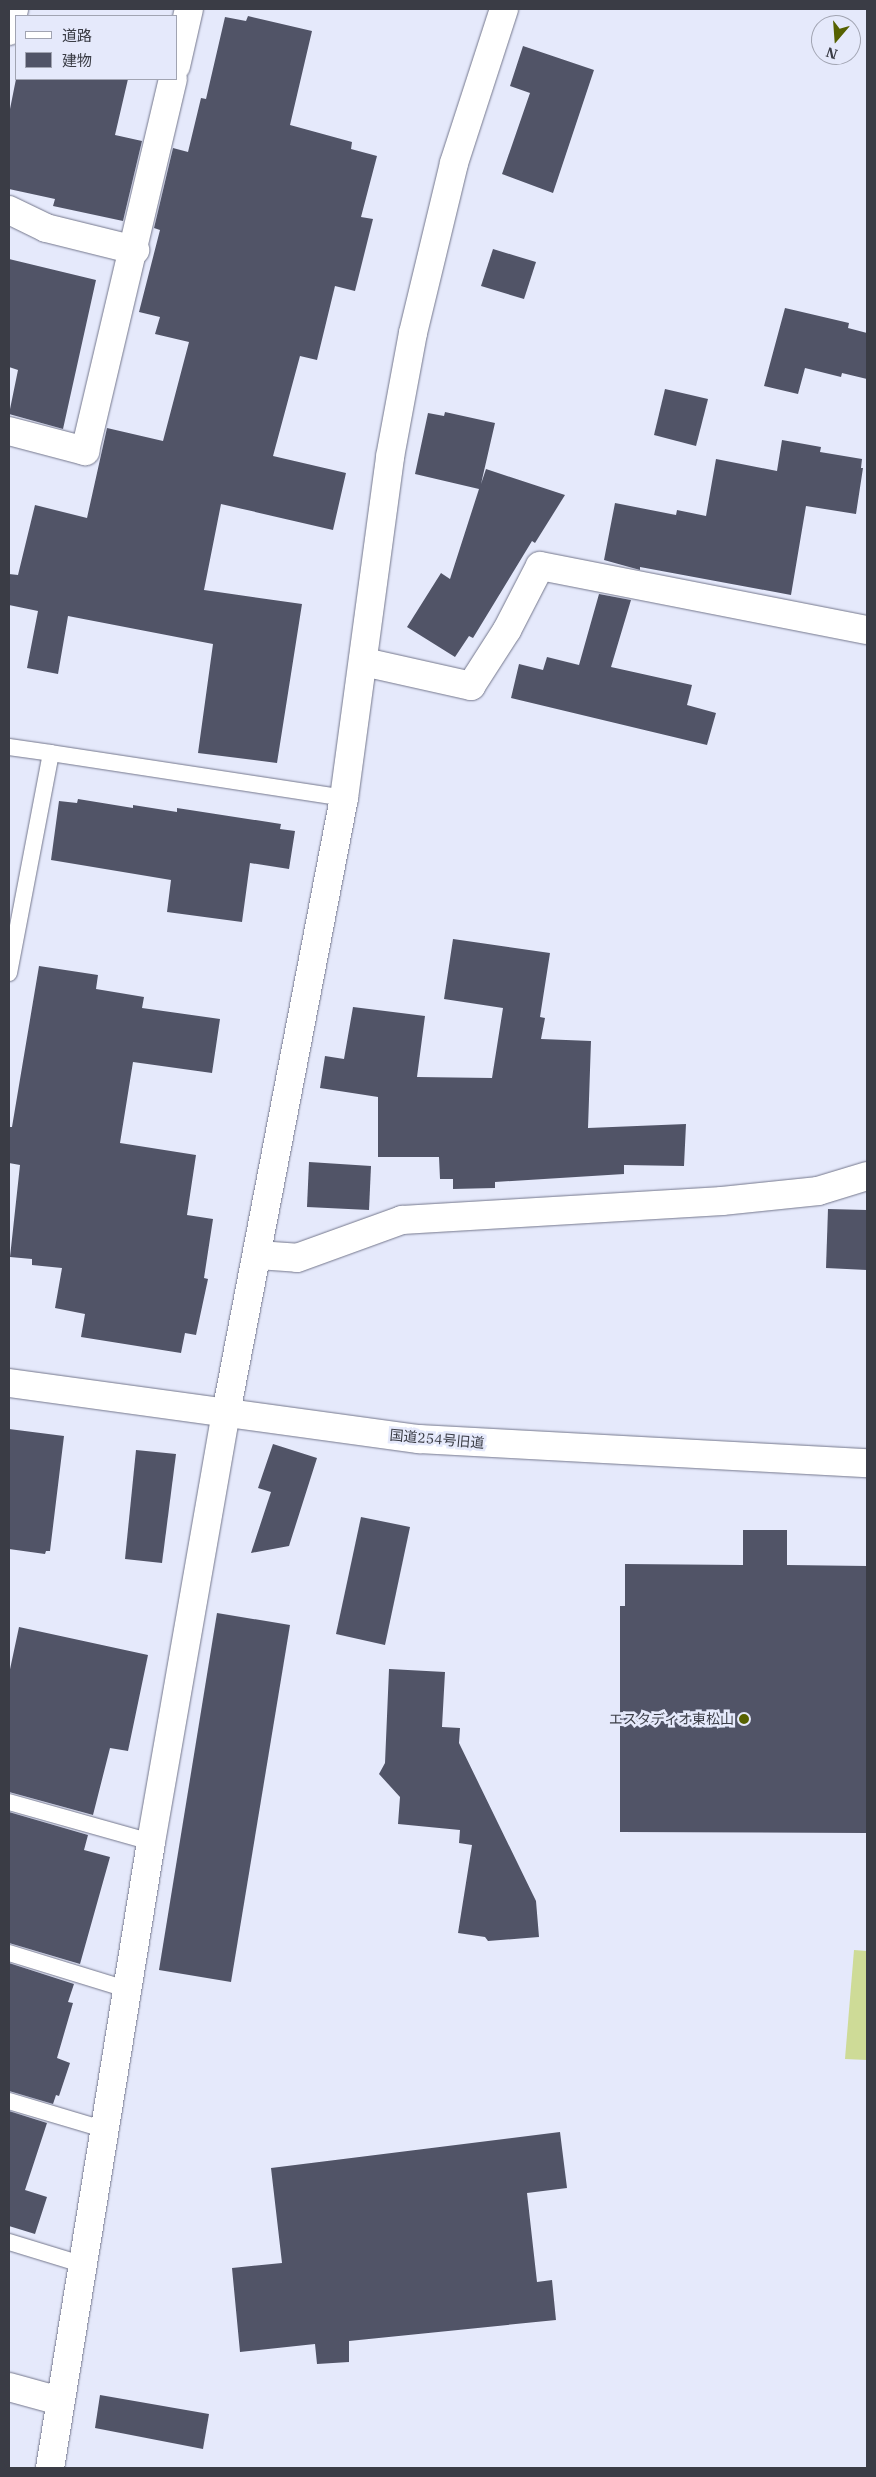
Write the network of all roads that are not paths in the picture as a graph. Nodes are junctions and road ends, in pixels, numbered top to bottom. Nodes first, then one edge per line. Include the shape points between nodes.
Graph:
1 (14, 9) edge
2 (189, 9) edge
3 (504, 9) edge
4 (9, 31) edge
5 (178, 57) edge
6 (173, 80) edge
7 (9, 210) edge
8 (135, 250) junction
9 (9, 431) edge
10 (867, 630) edge
11 (364, 662) junction
12 (9, 747) edge
13 (52, 753) junction
14 (344, 798) junction
15 (9, 973) edge
16 (867, 1176) edge
17 (258, 1255) junction
18 (9, 1383) edge
19 (226, 1413) junction
20 (867, 1463) edge
21 (9, 1802) edge
22 (151, 1842) junction
23 (9, 1953) edge
24 (130, 1990) junction
25 (9, 2101) edge
26 (106, 2130) junction
27 (9, 2242) edge
28 (84, 2265) junction
29 (9, 2387) edge
30 (60, 2401) junction
31 (50, 2468) edge

1 - 4 street
2 - 5 street
3 - 11 street via 454,163 413,333 390,457
6 - 8 street
7 - 8 street via 46,228
8 - 9 street via 85,451
10 - 11 street via 540,566 507,630 471,686
11 - 14 street
12 - 13 lane
13 - 14 lane
13 - 15 lane
14 - 17 street
16 - 17 street via 818,1191 722,1201 402,1220 296,1258
17 - 19 street
18 - 19 street, 国道254号旧道
19 - 20 street, 国道254号旧道 via 419,1439
19 - 22 street
21 - 22 lane
22 - 24 street
23 - 24 lane
24 - 26 street
25 - 26 lane
26 - 28 street
27 - 28 lane
28 - 30 street
29 - 30 street
30 - 31 street

